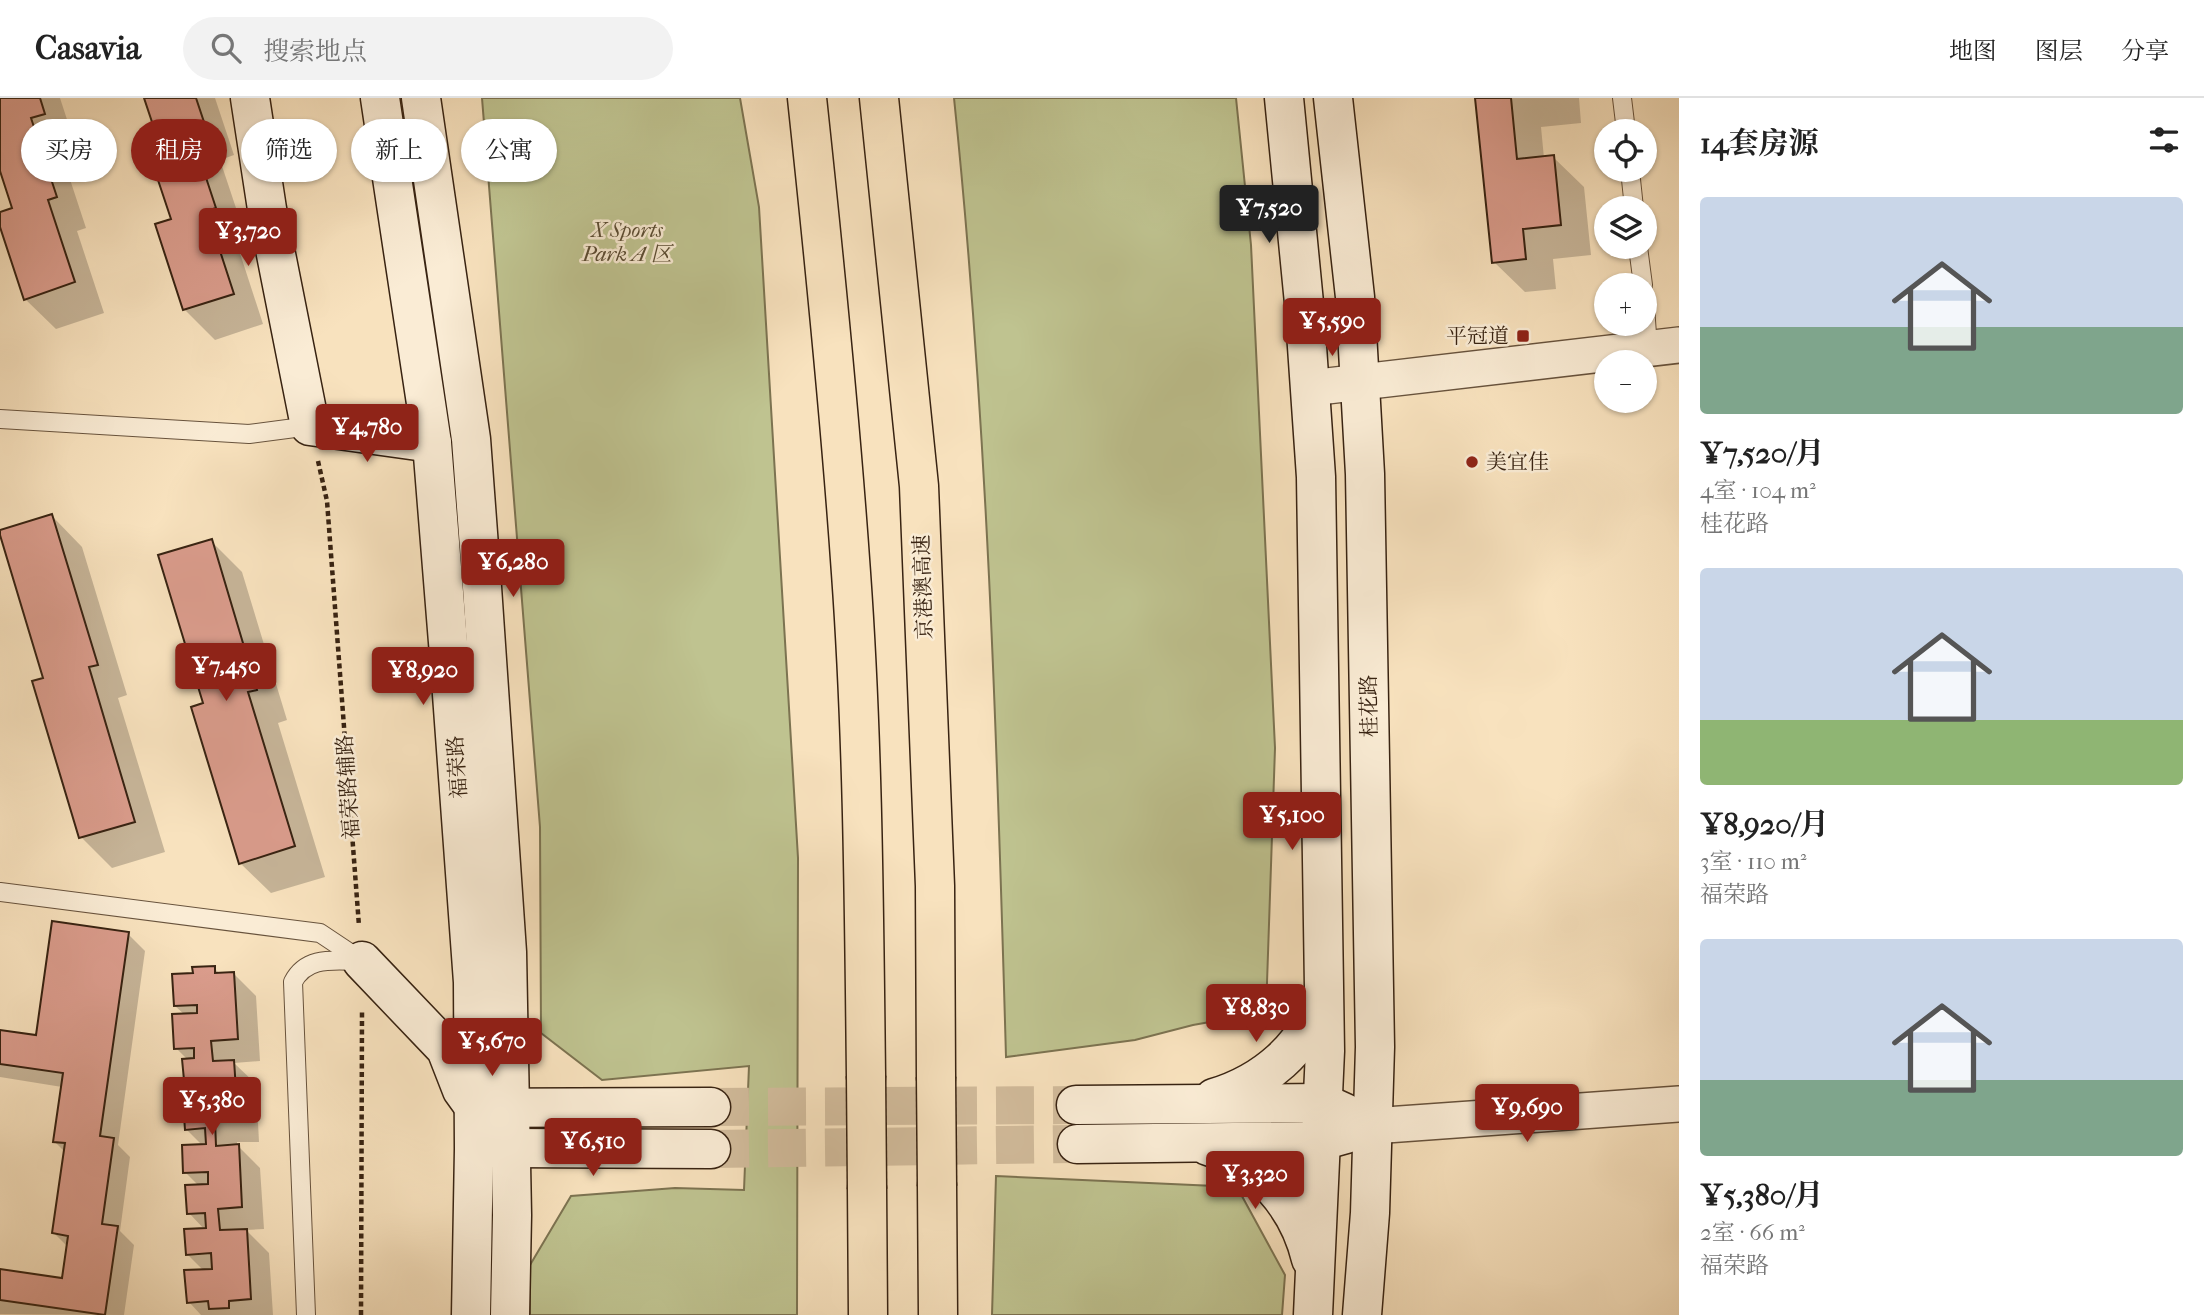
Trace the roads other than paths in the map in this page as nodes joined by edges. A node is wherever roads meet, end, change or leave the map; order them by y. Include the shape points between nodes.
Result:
1 (250, 98) edge
2 (380, 98) edge
3 (421, 98) edge
4 (807, 98) edge
5 (879, 98) edge
6 (1284, 98) edge
7 (1333, 98) edge
8 (1622, 98) edge
9 (1625, 119) edge
10 (1664, 347) edge
11 (1360, 383) junction
12 (1310, 388) junction
13 (0, 419) edge
14 (310, 426) junction
15 (432, 443) junction
16 (0, 892) edge
17 (362, 961) junction
18 (1324, 989) junction
19 (1323, 1103) junction
20 (1196, 1104) junction
21 (1679, 1104) edge
22 (1076, 1105) tunnel mouth
23 (711, 1107) tunnel mouth
24 (492, 1108) junction
25 (1372, 1126) junction
26 (1321, 1141) junction
27 (1196, 1142) junction
28 (1077, 1144) tunnel mouth
29 (493, 1148) junction
30 (712, 1149) tunnel mouth
31 (1315, 1276) junction
32 (306, 1315) edge
33 (471, 1315) edge
34 (510, 1315) edge
35 (868, 1315) edge
36 (937, 1315) edge
37 (1313, 1315) edge
38 (1362, 1315) edge

1 - 14 main road
2 - 15 main road, 福荣路
3 - 24 main road, 福荣路 via 471,439 507,952
4 - 35 highway, bridge via 832,327 851,576 863,895
5 - 36 highway, 京港澳高速, bridge via 919,486 935,886
6 - 12 main road
7 - 11 main road, 桂花路
8 - 9 lane
10 - 11 street
11 - 12 street
11 - 25 main road, 桂花路 via 1375,1046
12 - 18 main road via 1316,477
13 - 14 lane via 249,434
14 - 15 main road
15 - 24 main road, 福荣路 via 473,982
16 - 17 lane via 320,933
17 - 24 main road via 446,1049 462,1090
17 - 32 lane via 307,964 293,982
18 - 19 main road
18 - 20 main road via 1314,1021 1275,1067 1226,1094
19 - 20 main road
19 - 25 main road
19 - 26 main road
20 - 22 main road
21 - 25 street
23 - 24 main road
24 - 29 main road, 福荣路
25 - 26 main road
25 - 38 main road, 桂花路
26 - 27 main road
26 - 31 main road
27 - 28 main road
27 - 31 main road via 1227,1152 1254,1168 1273,1187 1306,1238
29 - 30 main road
29 - 33 main road, 福荣路
29 - 34 main road, 福荣路
31 - 37 main road

